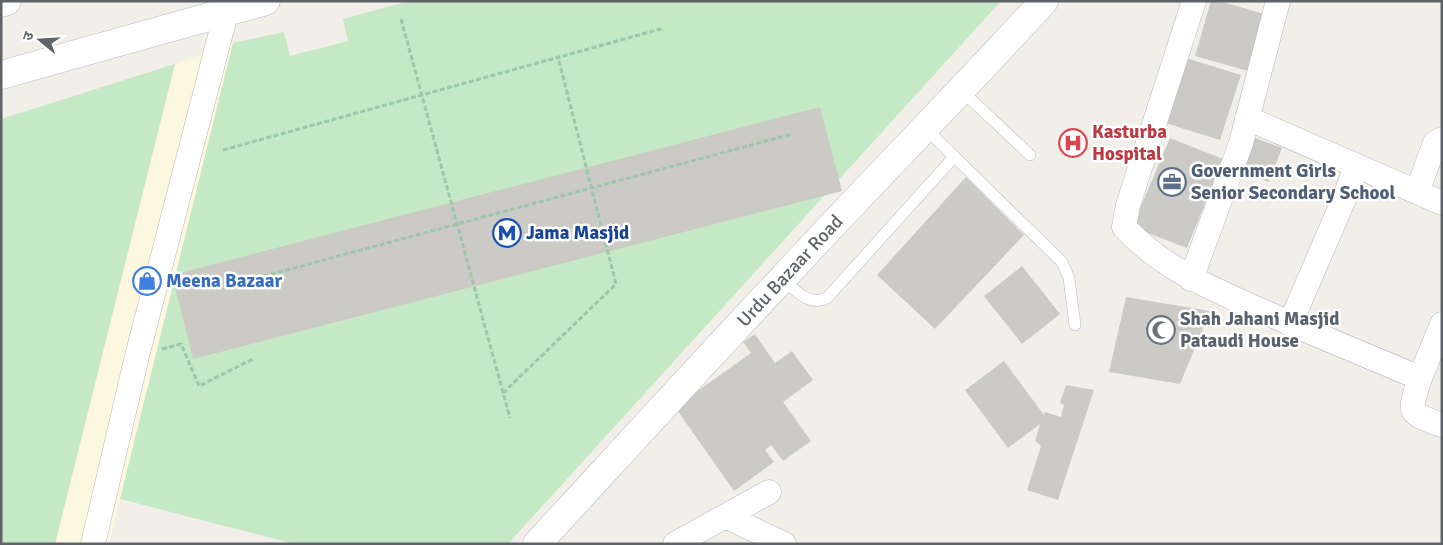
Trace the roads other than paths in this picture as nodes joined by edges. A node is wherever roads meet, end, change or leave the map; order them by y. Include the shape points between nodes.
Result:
1 (7, 1) edge
2 (266, 1) edge
3 (1044, 1) edge
4 (1194, 1) edge
5 (1278, 1) edge
6 (1, 3) edge
7 (226, 13) junction
8 (1, 75) edge
9 (962, 91) junction
10 (1247, 118) junction
11 (925, 128) junction
12 (1442, 139) edge
13 (1030, 154) dead end
14 (954, 156) junction
15 (1356, 166) junction
16 (1417, 192) junction
17 (1442, 203) edge
18 (782, 278) junction
19 (1192, 279) junction
20 (1290, 324) junction
21 (1442, 324) edge
22 (1074, 325) dead end
23 (1420, 378) junction
24 (1442, 425) edge
25 (769, 492) dead end
26 (725, 516) junction
27 (93, 544) edge
28 (537, 544) edge
29 (675, 544) edge
30 (784, 544) edge

1 - 6 street
2 - 7 street
3 - 9 street, Urdu Bazaar Road
4 - 19 street via 1128,205 1124,227 1140,244
5 - 10 street
7 - 8 street
7 - 27 street via 137,356
9 - 11 street, Urdu Bazaar Road
9 - 13 lane
10 - 15 street
10 - 19 street
11 - 14 lane
11 - 18 street, Urdu Bazaar Road
12 - 16 street via 1435,143
14 - 18 lane via 827,298 811,300
14 - 22 lane via 1062,262 1069,278
15 - 16 street
15 - 20 street
16 - 17 street
18 - 28 street, Urdu Bazaar Road
19 - 20 street
20 - 23 street
21 - 23 street
23 - 24 street via 1413,411 1417,416
25 - 26 street
26 - 29 street
26 - 30 street

